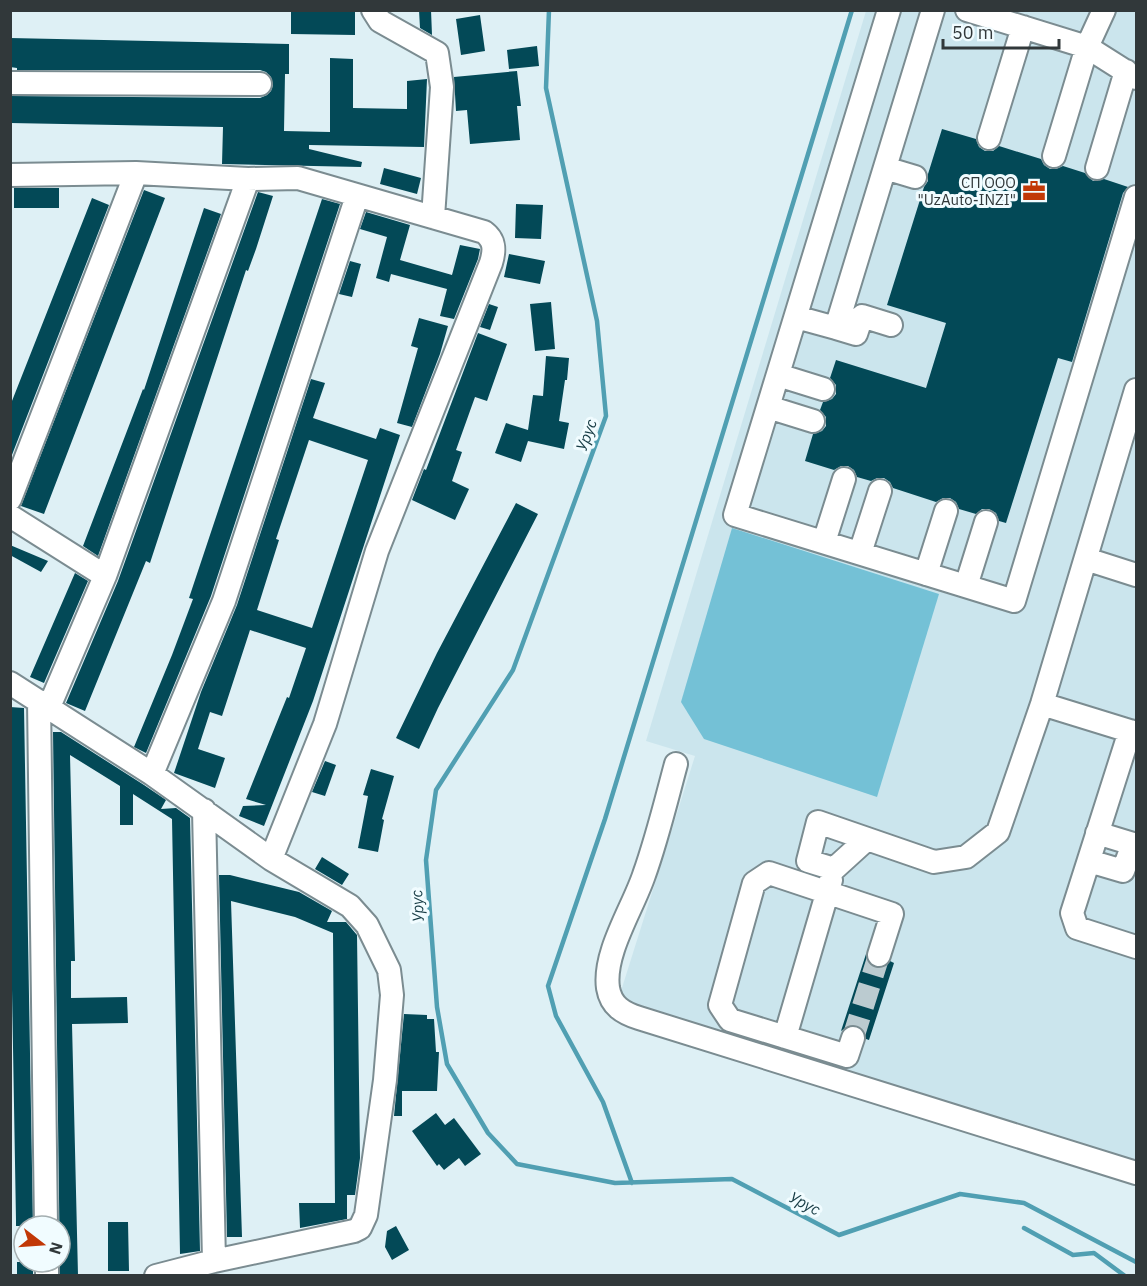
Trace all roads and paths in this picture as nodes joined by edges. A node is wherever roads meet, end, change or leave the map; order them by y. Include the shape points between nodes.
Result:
1 (373, 10) edge
2 (889, 10) edge
3 (933, 10) edge
4 (967, 10) edge
5 (1104, 10) edge
6 (1023, 27) junction
7 (1087, 47) junction
8 (1131, 74) edge
9 (10, 83) edge
10 (260, 84) dead end
11 (989, 138) dead end
12 (1054, 156) dead end
13 (885, 168) junction
14 (1097, 168) dead end
15 (136, 172) junction
16 (915, 177) dead end
17 (12, 178) edge
18 (248, 179) junction
19 (357, 196) junction
20 (1137, 198) edge
21 (433, 217) junction
22 (796, 317) junction
23 (891, 325) dead end
24 (836, 328) junction
25 (778, 375) junction
26 (823, 389) dead end
27 (1137, 390) edge
28 (768, 407) junction
29 (813, 421) dead end
30 (844, 479) dead end
31 (880, 491) dead end
32 (10, 499) edge
33 (946, 511) dead end
34 (10, 516) edge
35 (986, 522) dead end
36 (824, 542) junction
37 (860, 553) junction
38 (1086, 559) junction
39 (926, 574) junction
40 (1137, 575) edge
41 (105, 576) junction
42 (966, 586) junction
43 (10, 682) edge
44 (44, 704) junction
45 (1041, 704) junction
46 (1133, 731) edge
47 (676, 765) dead end
48 (152, 774) junction
49 (204, 810) junction
50 (1098, 833) junction
51 (867, 839) junction
52 (271, 859) junction
53 (1089, 861) junction
54 (834, 869) junction
55 (827, 893) junction
56 (1137, 946) edge
57 (879, 955) tunnel mouth
58 (785, 1037) junction
59 (853, 1038) tunnel mouth
60 (1137, 1173) edge
61 (46, 1214) edge
62 (214, 1261) junction
63 (156, 1275) edge

1 - 21 street via 380,21 437,53 442,87
2 - 22 street
3 - 13 street
4 - 6 street
5 - 7 street
6 - 7 street
6 - 11 street
7 - 8 street
7 - 12 street
8 - 14 street
9 - 10 street
13 - 16 street
13 - 24 street
15 - 17 street
15 - 18 street
15 - 32 street
18 - 19 street via 298,178
18 - 41 street
19 - 21 street
19 - 48 street via 224,601
20 - 42 street via 1014,601
21 - 52 street via 484,232 494,244 494,254 377,550 325,724
22 - 24 street
22 - 25 street
23 - 24 street via 862,316 856,334
25 - 26 street
25 - 28 street
27 - 38 street
28 - 29 street
28 - 36 street via 735,514
30 - 36 street
31 - 37 street
33 - 39 street
34 - 41 street
35 - 42 street
36 - 37 street
37 - 39 street
38 - 40 street
38 - 45 street
39 - 42 street
41 - 44 street
43 - 44 street
44 - 48 street
44 - 61 street
45 - 46 street
45 - 51 street via 998,832 966,857 934,862
46 - 50 street
47 - 60 street via 644,876 611,960 608,986 619,1010
48 - 49 street
49 - 52 street
49 - 62 street
50 - 53 street
50 - 53 street via 1132,844 1123,871
51 - 54 street
51 - 54 street via 818,822 808,861
52 - 62 street via 350,906 367,925 389,970 389,1037 372,1173 366,1215 360,1228
53 - 56 street via 1072,913 1077,928
54 - 55 street
55 - 57 street via 892,914
55 - 58 street
55 - 58 street via 769,873 754,883 720,1005 730,1020
58 - 59 street via 847,1056
62 - 63 street

